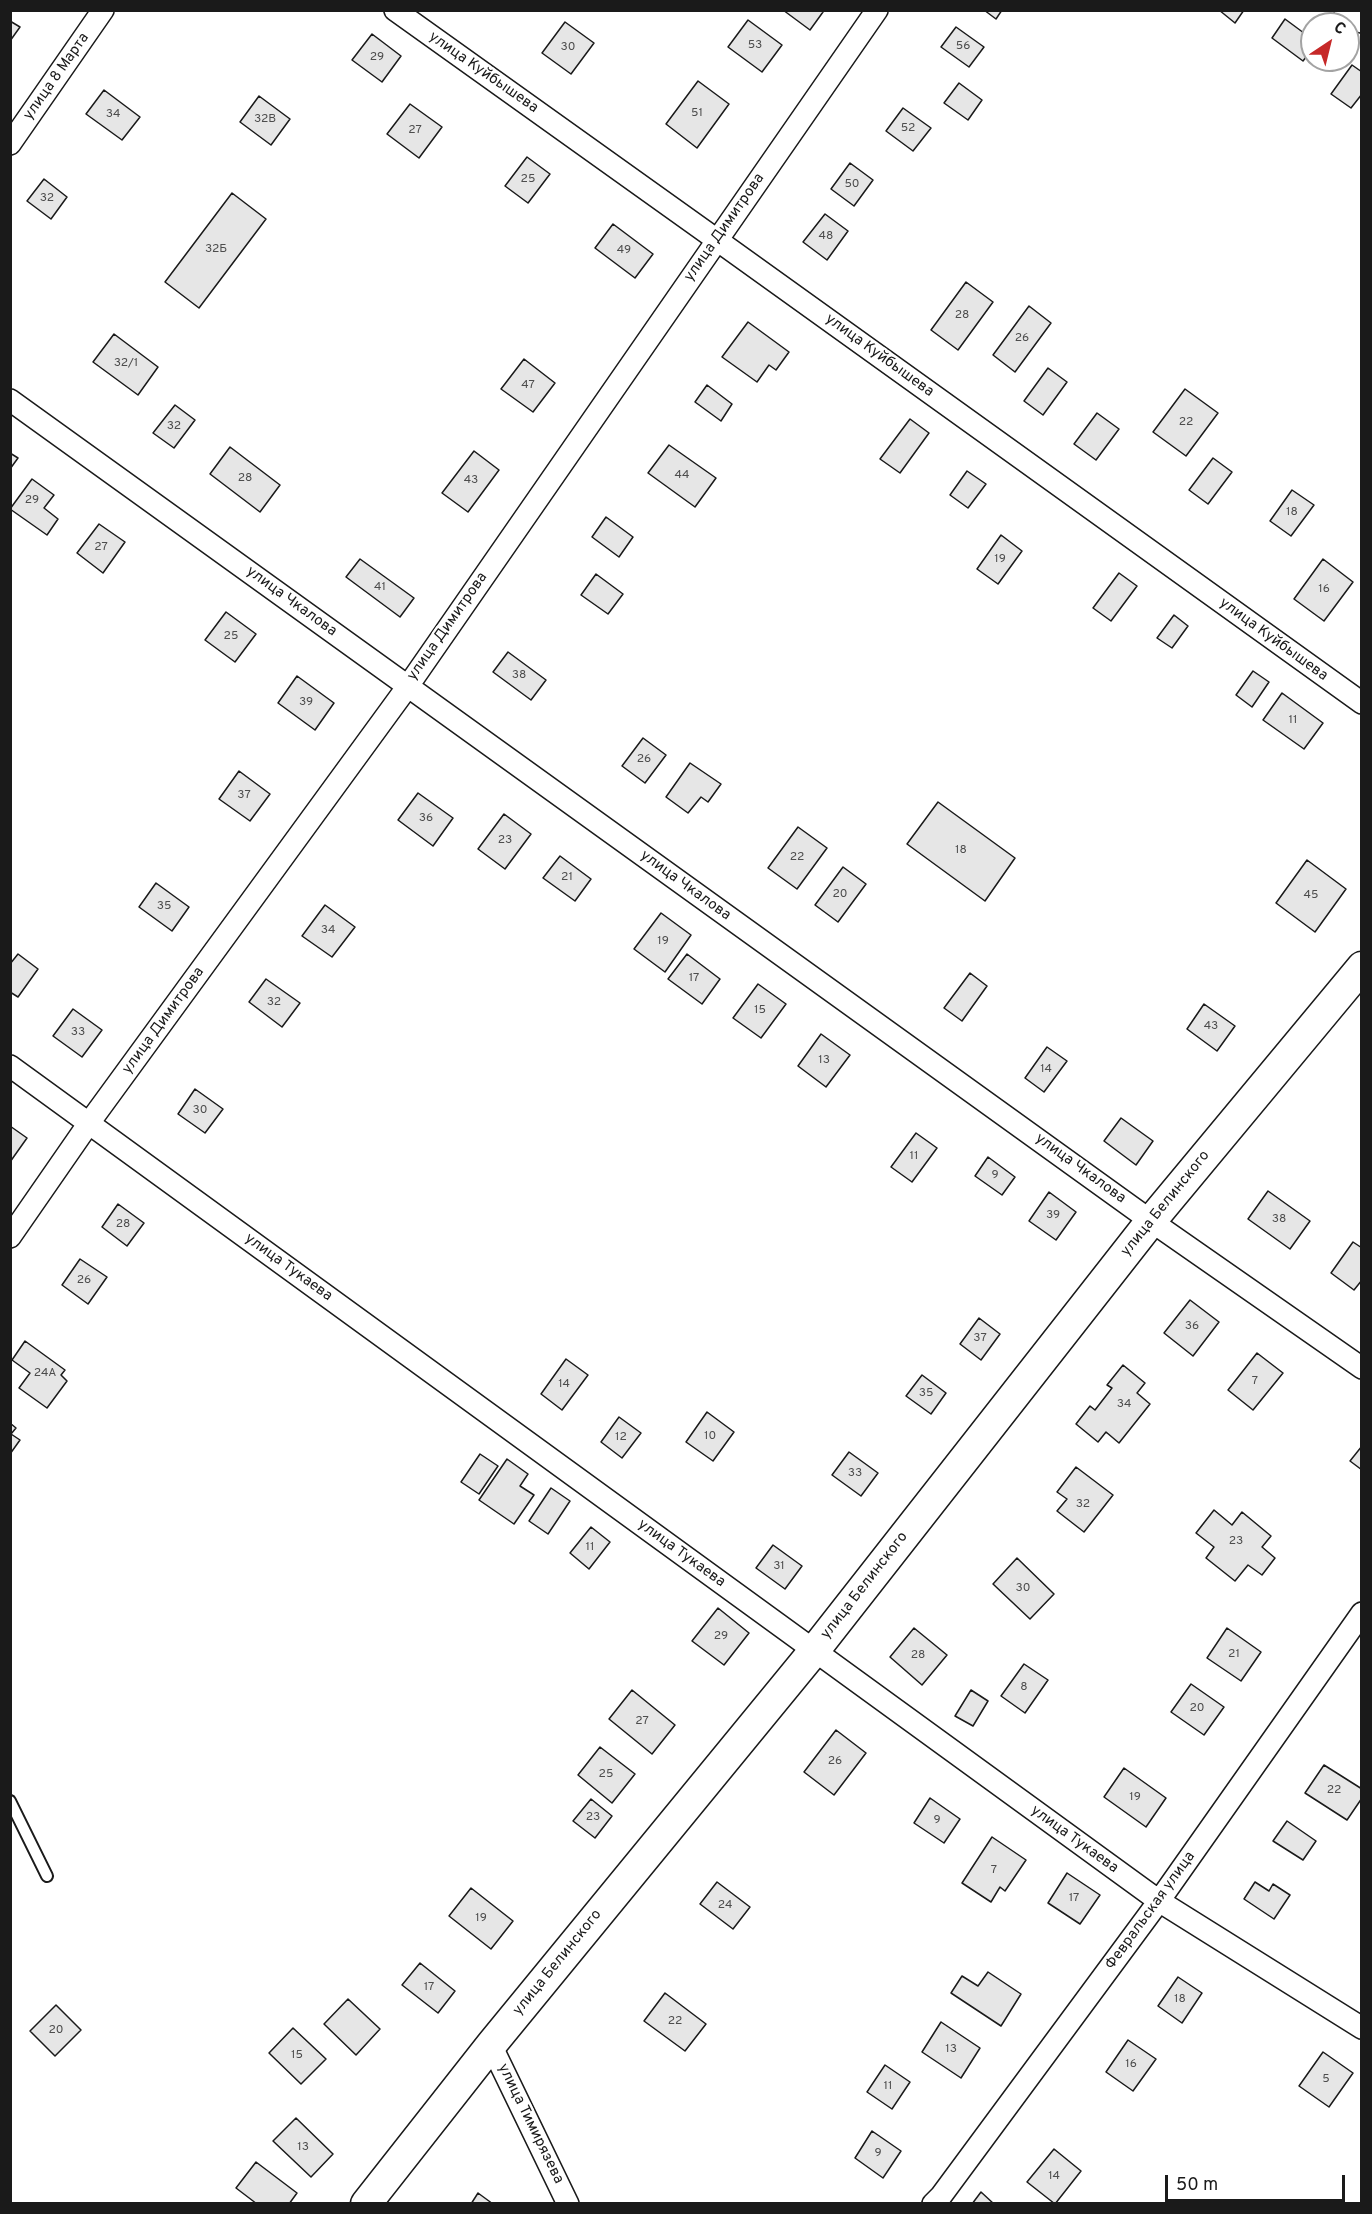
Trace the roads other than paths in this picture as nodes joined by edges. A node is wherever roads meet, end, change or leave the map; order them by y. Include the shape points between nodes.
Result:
1 (103, 10) edge
2 (395, 10) edge
3 (877, 10) edge
4 (1345, 10) edge
5 (1362, 22) edge
6 (10, 144) edge
7 (717, 240) junction
8 (10, 400) edge
9 (408, 686) junction
10 (1362, 703) edge
11 (1362, 967) edge
12 (10, 1066) edge
13 (89, 1123) junction
14 (1151, 1221) junction
15 (10, 1237) edge
16 (1362, 1368) edge
17 (1362, 1613) edge
18 (814, 1651) junction
19 (10, 1802) edge
20 (47, 1876) dead end
21 (1159, 1901) junction
22 (1362, 2028) edge
23 (491, 2045) junction
24 (366, 2204) edge
25 (568, 2204) edge
26 (933, 2204) edge

1 - 6 street, улица 8 Марта
2 - 7 street, улица Куйбышева
3 - 7 street, улица Димитрова
4 - 5 street
7 - 9 street, улица Димитрова
7 - 10 street, улица Куйбышева
8 - 9 street, улица Чкалова
9 - 13 street, улица Димитрова
9 - 14 street, улица Чкалова
11 - 14 street, улица Белинского
12 - 13 street, улица Тукаева
13 - 15 street, улица Димитрова
13 - 18 street, улица Тукаева
14 - 16 street, улица Чкалова
14 - 18 street, улица Белинского
17 - 21 street, Февральская улица
18 - 21 street, улица Тукаева
18 - 23 street, улица Белинского
19 - 20 lane
21 - 22 street, улица Тукаева
21 - 26 street, Февральская улица
23 - 24 street, улица Белинского
23 - 25 street, улица Тимирязева

